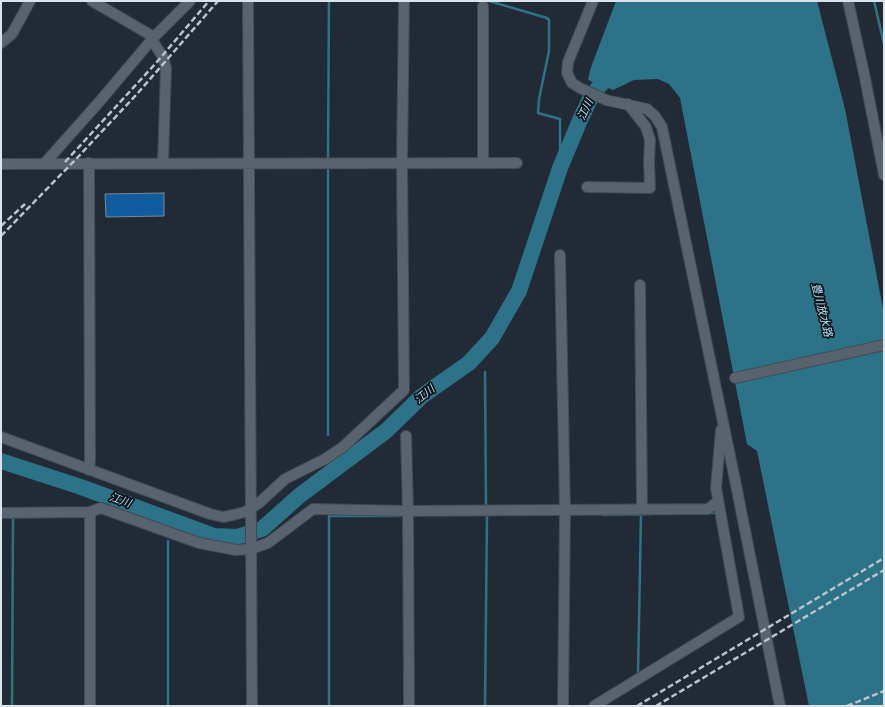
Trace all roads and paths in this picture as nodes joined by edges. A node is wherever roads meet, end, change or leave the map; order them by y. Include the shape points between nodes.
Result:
1 (30, 1) edge
2 (92, 1) edge
3 (190, 1) edge
4 (248, 1) edge
5 (404, 1) edge
6 (593, 1) edge
7 (848, 1) edge
8 (483, 6) dead end
9 (153, 38) junction
10 (1, 42) edge
11 (628, 104) junction
12 (89, 163) junction
13 (163, 163) junction
14 (248, 163) junction
15 (402, 163) junction
16 (483, 163) junction
17 (517, 163) dead end
18 (1, 164) edge
19 (44, 164) junction
20 (884, 175) edge
21 (587, 187) dead end
22 (560, 255) dead end
23 (640, 285) dead end
24 (884, 346) edge
25 (735, 378) dead end
26 (722, 420) junction
27 (1, 436) edge
28 (406, 436) dead end
29 (89, 470) junction
30 (717, 502) junction
31 (642, 509) junction
32 (565, 510) junction
33 (251, 511) junction
34 (408, 511) junction
35 (90, 512) junction
36 (1, 513) edge
37 (251, 547) junction
38 (90, 706) edge
39 (252, 706) edge
40 (409, 706) edge
41 (563, 706) edge
42 (594, 706) edge
43 (780, 706) edge

1 - 10 street via 12,34
2 - 9 street
3 - 9 street
4 - 14 street
5 - 15 street
6 - 11 street via 568,62 567,73 572,83 580,88 606,100
7 - 20 street
8 - 16 street
9 - 13 street via 166,68
9 - 19 street
11 - 21 street via 646,127 650,140 650,188
11 - 26 street via 647,109 662,128
12 - 13 street
12 - 19 street
12 - 29 street
13 - 14 street
14 - 15 street
14 - 33 street
15 - 16 street
15 - 33 street via 404,390 343,447 285,479
16 - 17 street
18 - 19 street
22 - 32 street
23 - 31 street
24 - 25 street
26 - 30 street
26 - 43 street
27 - 29 street
28 - 34 street
29 - 33 street via 210,514 223,517
30 - 31 street via 708,509
30 - 42 street via 739,617
31 - 32 street
32 - 34 street
32 - 41 street
33 - 37 street
34 - 37 street via 313,509 268,543
34 - 40 street
35 - 36 street
35 - 37 street via 101,508 199,543 236,550
35 - 38 street
37 - 39 street

